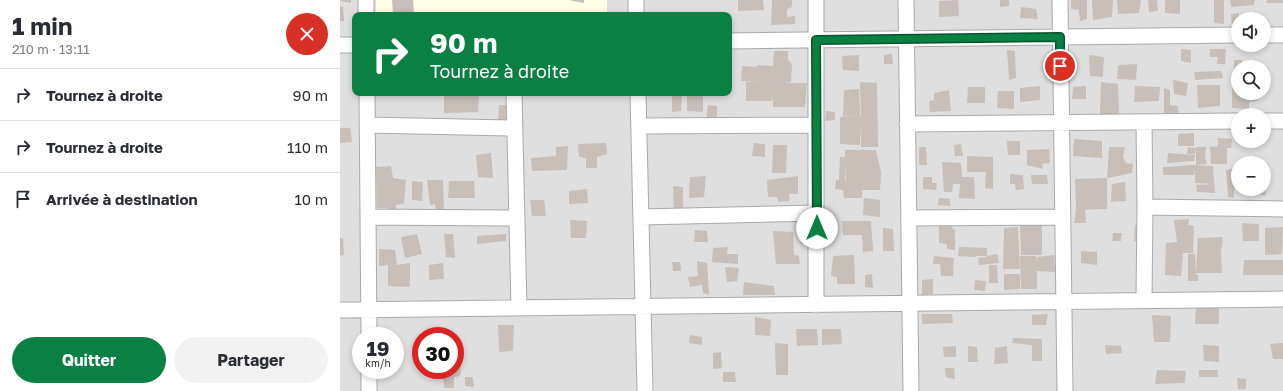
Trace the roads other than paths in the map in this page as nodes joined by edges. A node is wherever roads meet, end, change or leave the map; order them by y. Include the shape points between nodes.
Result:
1 (366, 0) edge
2 (636, 0) edge
3 (816, 0) edge
4 (906, 0) edge
5 (1060, 0) edge
6 (366, 12) edge
7 (636, 12) edge
8 (1231, 35) edge
9 (1271, 35) edge
10 (1283, 35) edge
11 (1060, 37) junction
12 (906, 39) junction
13 (816, 40) junction
14 (732, 41) edge
15 (340, 45) edge
16 (352, 45) edge
17 (367, 96) edge
18 (514, 96) edge
19 (638, 96) edge
20 (1271, 121) edge
21 (1283, 121) edge
22 (1144, 122) junction
23 (1231, 122) edge
24 (1061, 123) junction
25 (907, 124) junction
26 (367, 125) junction
27 (816, 125) junction
28 (639, 126) junction
29 (515, 128) junction
30 (1145, 207) junction
31 (1283, 210) edge
32 (817, 213) junction
33 (641, 217) junction
34 (1062, 217) junction
35 (368, 218) junction
36 (517, 218) junction
37 (909, 218) junction
38 (1283, 299) edge
39 (1144, 300) junction
40 (1064, 301) junction
41 (910, 303) junction
42 (816, 304) junction
43 (643, 307) junction
44 (519, 308) junction
45 (340, 310) edge
46 (368, 310) junction
47 (369, 327) edge
48 (369, 379) edge
49 (369, 391) edge
50 (645, 391) edge
51 (911, 391) edge
52 (1065, 391) edge

1 - 6 street
2 - 7 street
3 - 13 street
4 - 12 street
5 - 11 street
8 - 11 street
9 - 10 street
11 - 12 street
11 - 24 street
12 - 13 street
12 - 25 street
13 - 14 street
13 - 27 street
15 - 16 street
17 - 26 street
18 - 29 street
19 - 28 street
20 - 21 street
22 - 23 street
22 - 24 street
22 - 30 street
24 - 25 street
24 - 34 street
25 - 37 street
26 - 29 street
26 - 35 street
27 - 28 street
27 - 32 street
28 - 33 street
29 - 36 street
30 - 31 street
30 - 39 street
32 - 33 street
32 - 42 street
33 - 43 street
34 - 37 street
34 - 40 street
35 - 36 street
35 - 46 street
36 - 44 street
37 - 41 street
38 - 39 street
39 - 40 street
40 - 41 street
40 - 52 street
41 - 42 street
41 - 51 street
42 - 43 street
43 - 44 street
43 - 50 street
44 - 46 street
45 - 46 street
46 - 47 street
48 - 49 street

